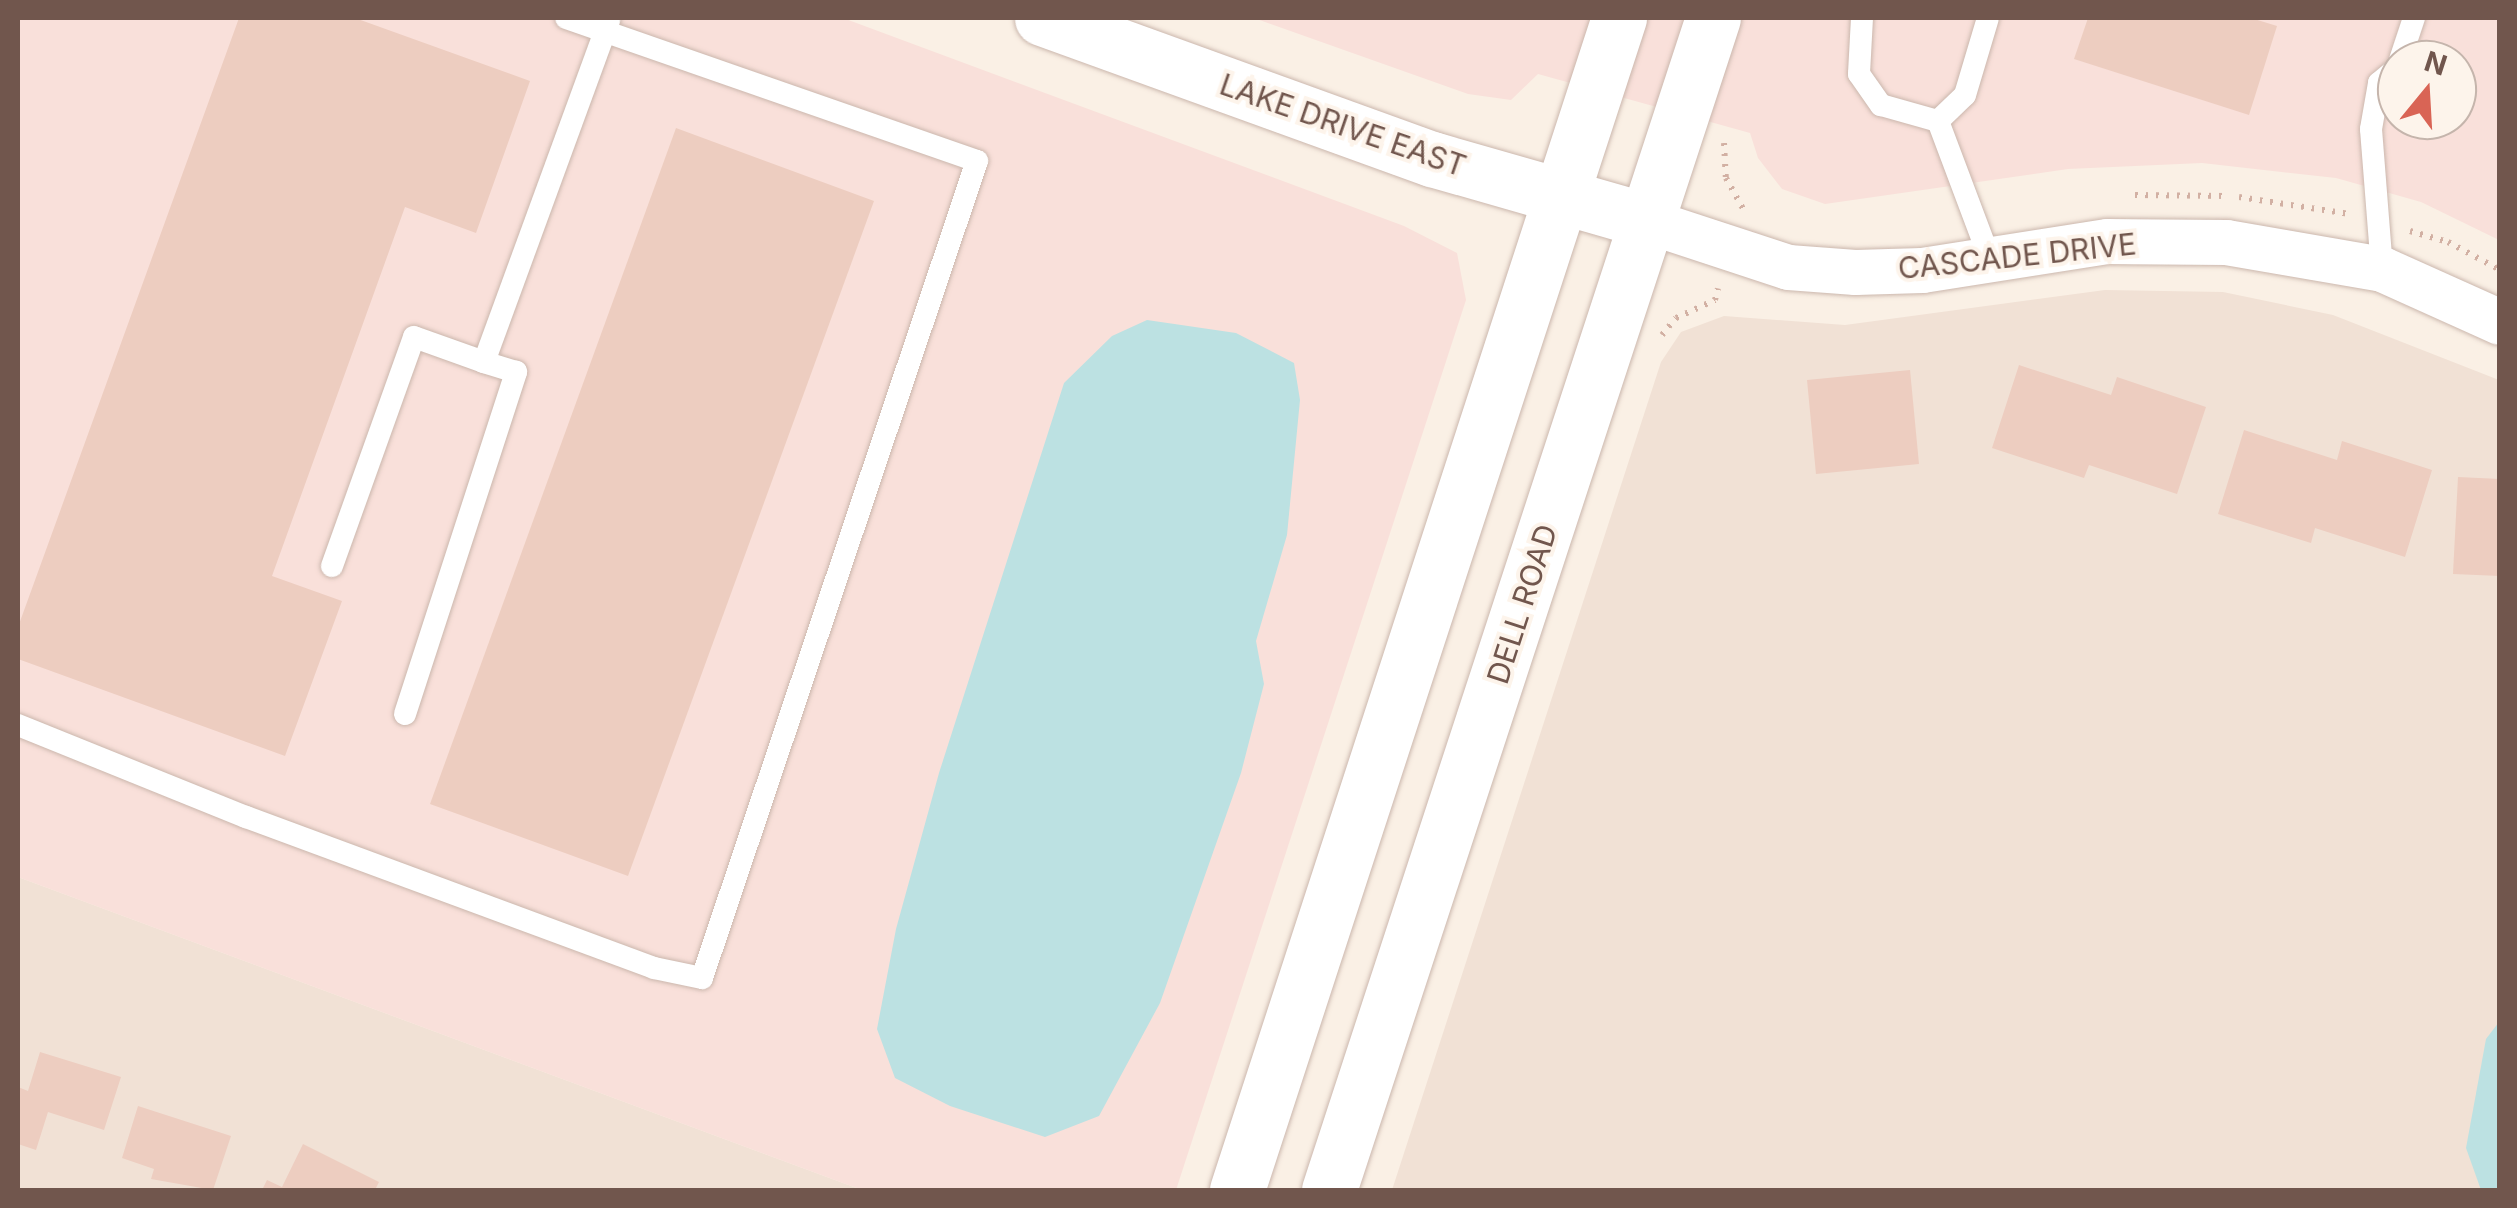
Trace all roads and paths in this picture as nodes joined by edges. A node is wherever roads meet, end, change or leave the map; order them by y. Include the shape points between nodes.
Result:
1 (566, 18) edge
2 (1042, 18) edge
3 (1618, 18) edge
4 (1714, 18) edge
5 (1862, 18) edge
6 (1988, 18) edge
7 (607, 25) edge
8 (2377, 94) edge
9 (1938, 121) junction
10 (1558, 192) junction
11 (1648, 221) junction
12 (1990, 259) junction
13 (2382, 268) junction
14 (2500, 322) edge
15 (484, 362) junction
16 (332, 566) dead end
17 (404, 714) dead end
18 (18, 725) edge
19 (1238, 1190) edge
20 (1329, 1190) edge

1 - 7 lane
2 - 10 main road, LAKE DRIVE EAST via 1432,159
3 - 10 main road
4 - 11 main road, DELL ROAD
5 - 9 lane via 1860,74 1881,105
6 - 9 lane via 1965,95
7 - 15 lane
7 - 18 lane via 977,161 702,978 654,968 246,818
8 - 13 lane via 2371,129
9 - 12 lane
10 - 11 main road, LAKE DRIVE EAST
10 - 19 main road
11 - 12 street, CASCADE DRIVE via 1788,266 1872,272
11 - 20 main road, DELL ROAD
12 - 13 street, CASCADE DRIVE via 2107,241 2226,242
13 - 14 street, CASCADE DRIVE
15 - 16 lane via 414,337
15 - 17 lane via 516,372

